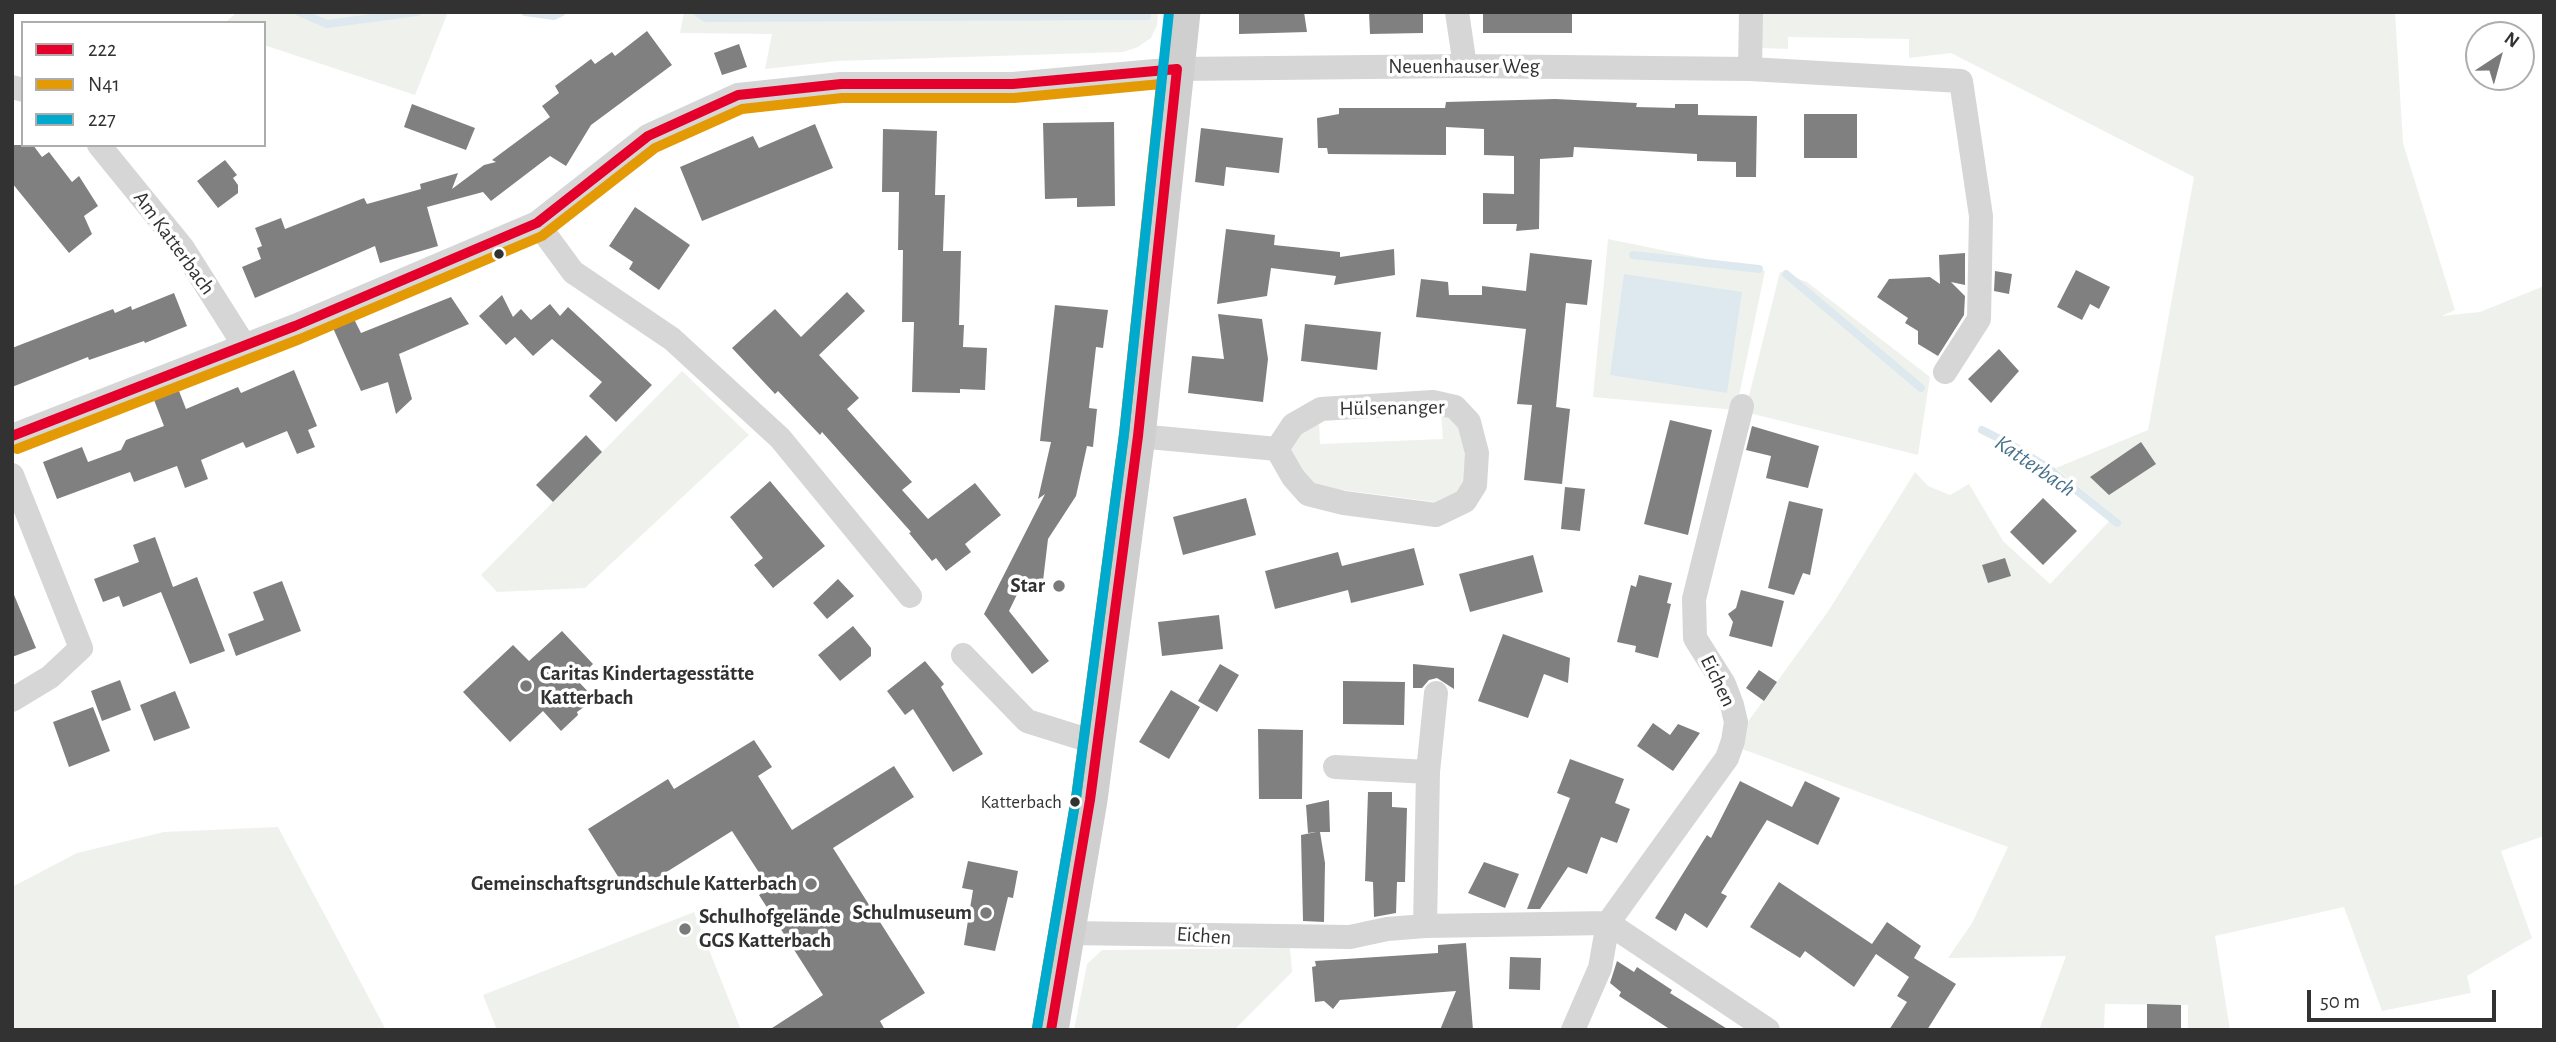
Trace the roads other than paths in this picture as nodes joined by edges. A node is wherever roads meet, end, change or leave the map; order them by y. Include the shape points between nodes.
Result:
1 (1183, 12) edge
2 (1457, 12) edge
3 (1751, 12) edge
4 (1465, 66) junction
5 (1177, 69) junction
6 (1750, 69) junction
7 (101, 147) edge
8 (537, 223) junction
9 (244, 345) junction
10 (1945, 372) dead end
11 (1742, 406) dead end
12 (12, 436) edge
13 (1138, 436) junction
14 (1277, 450) junction
15 (12, 475) edge
16 (910, 596) dead end
17 (963, 655) dead end
18 (1436, 693) dead end
19 (12, 700) edge
20 (1097, 743) junction
21 (1335, 767) dead end
22 (1428, 772) junction
23 (1608, 923) junction
24 (1425, 926) junction
25 (1066, 933) junction
26 (1051, 1030) edge
27 (1573, 1030) edge
28 (1768, 1030) edge

1 - 5 main road
2 - 4 street
3 - 6 street
4 - 5 street, Neuenhauser Weg
4 - 6 street, Neuenhauser Weg
5 - 8 street, Neuenhauser Weg via 1013,84 841,84 738,95 648,136
5 - 13 main road
6 - 10 street, Neuenhauser Weg via 1961,81 1980,216 1979,319
7 - 9 street, Am Katterbach via 182,247
8 - 9 street, Neuenhauser Weg
8 - 16 street via 573,272 672,339 780,438
9 - 12 street, Neuenhauser Weg
11 - 23 street, Eichen via 1694,599 1695,638 1732,705 1736,722 1733,741 1727,758
13 - 14 street
13 - 20 main road
14 - 14 street, Hülsenanger via 1308,494 1344,503 1436,515 1465,502 1475,485 1477,453 1469,422 1455,407 1433,402 1321,410 1293,425
15 - 19 street via 81,648 50,677
17 - 20 street via 1027,722
18 - 22 street
20 - 25 main road
21 - 22 street
22 - 24 street
23 - 24 street, Eichen
23 - 27 street, Eichen via 1600,968
23 - 28 street
24 - 25 street, Eichen via 1350,937
25 - 26 main road

